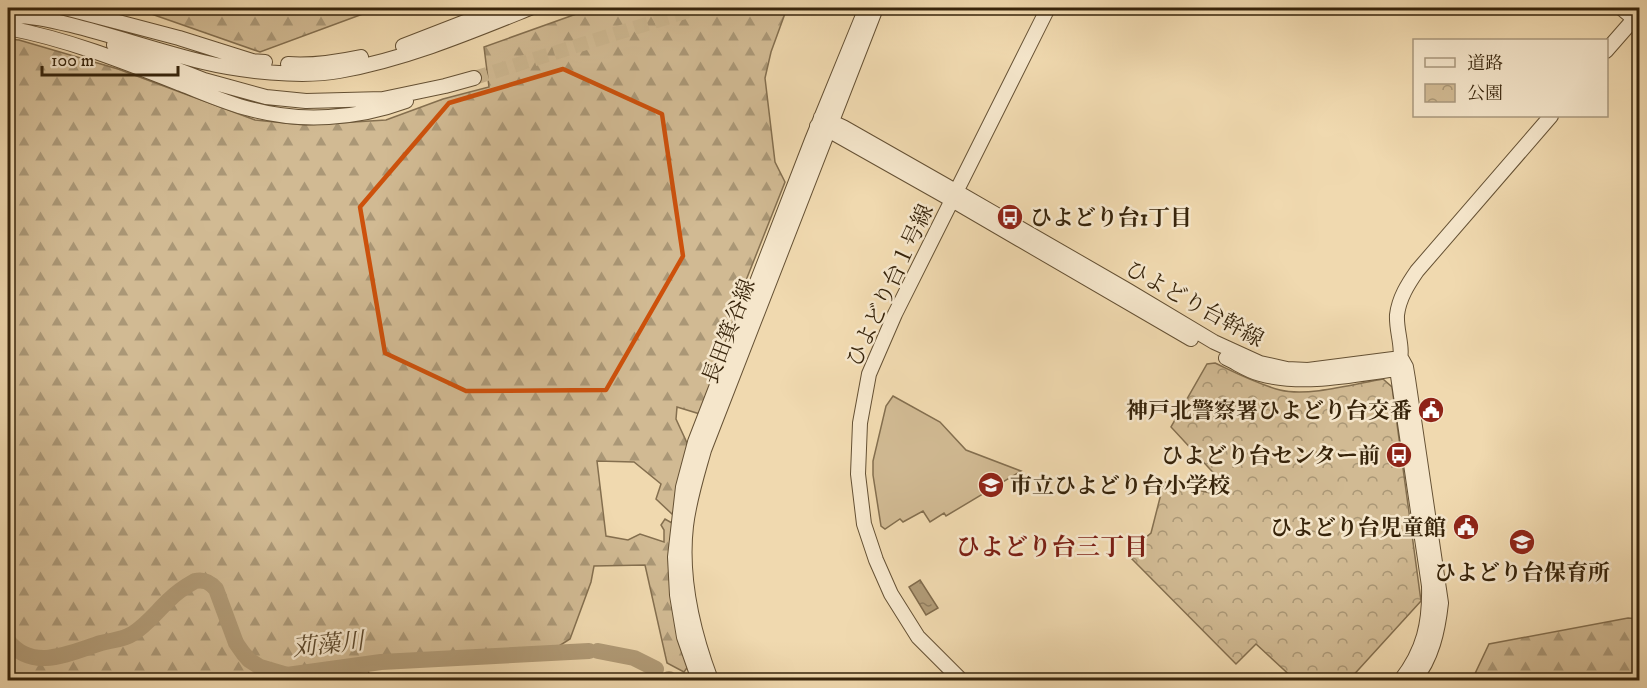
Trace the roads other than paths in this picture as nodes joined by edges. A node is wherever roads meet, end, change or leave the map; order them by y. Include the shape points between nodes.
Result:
1 (8, 8) edge
2 (65, 8) edge
3 (501, 8) edge
4 (530, 8) edge
5 (876, 8) edge
6 (1047, 8) edge
7 (1621, 8) edge
8 (864, 11) edge
9 (8, 17) edge
10 (1637, 21) edge
11 (8, 28) edge
12 (1608, 49) edge
13 (249, 65) junction
14 (474, 78) tunnel mouth
15 (445, 86) junction
16 (1550, 117) edge
17 (824, 124) junction
18 (954, 196) junction
19 (1401, 364) junction
20 (699, 681) edge
21 (711, 681) edge
22 (961, 681) edge
23 (1401, 681) edge
24 (1414, 681) edge

1 - 13 street via 104,27
2 - 13 street via 179,38
3 - 13 street via 370,55 346,60
4 - 13 street via 450,40 337,72 296,74
5 - 17 street, 長田箕谷線
6 - 18 street, ひよどり台１号線
7 - 10 street
8 - 17 street, 長田箕谷線
9 - 13 street via 51,20 204,62
9 - 15 street via 89,35 204,80 266,97 306,101 383,99
10 - 12 street
11 - 15 street via 74,45 251,110 293,117 382,110
14 - 15 street
16 - 19 street via 1408,285 1397,316
17 - 18 street, ひよどり台幹線 via 843,126
17 - 20 street, 長田箕谷線 via 695,442 682,487 675,557 677,595 684,637
17 - 21 street, 長田箕谷線 via 704,450 693,490 686,526 688,594 695,635
18 - 19 street, ひよどり台幹線 via 1214,342 1260,363 1308,370
18 - 22 street, ひよどり台１号線 via 869,374 860,423 858,474 864,524 891,594 918,637
19 - 23 street via 1430,603 1428,626 1418,655
19 - 24 street via 1441,603 1428,658

